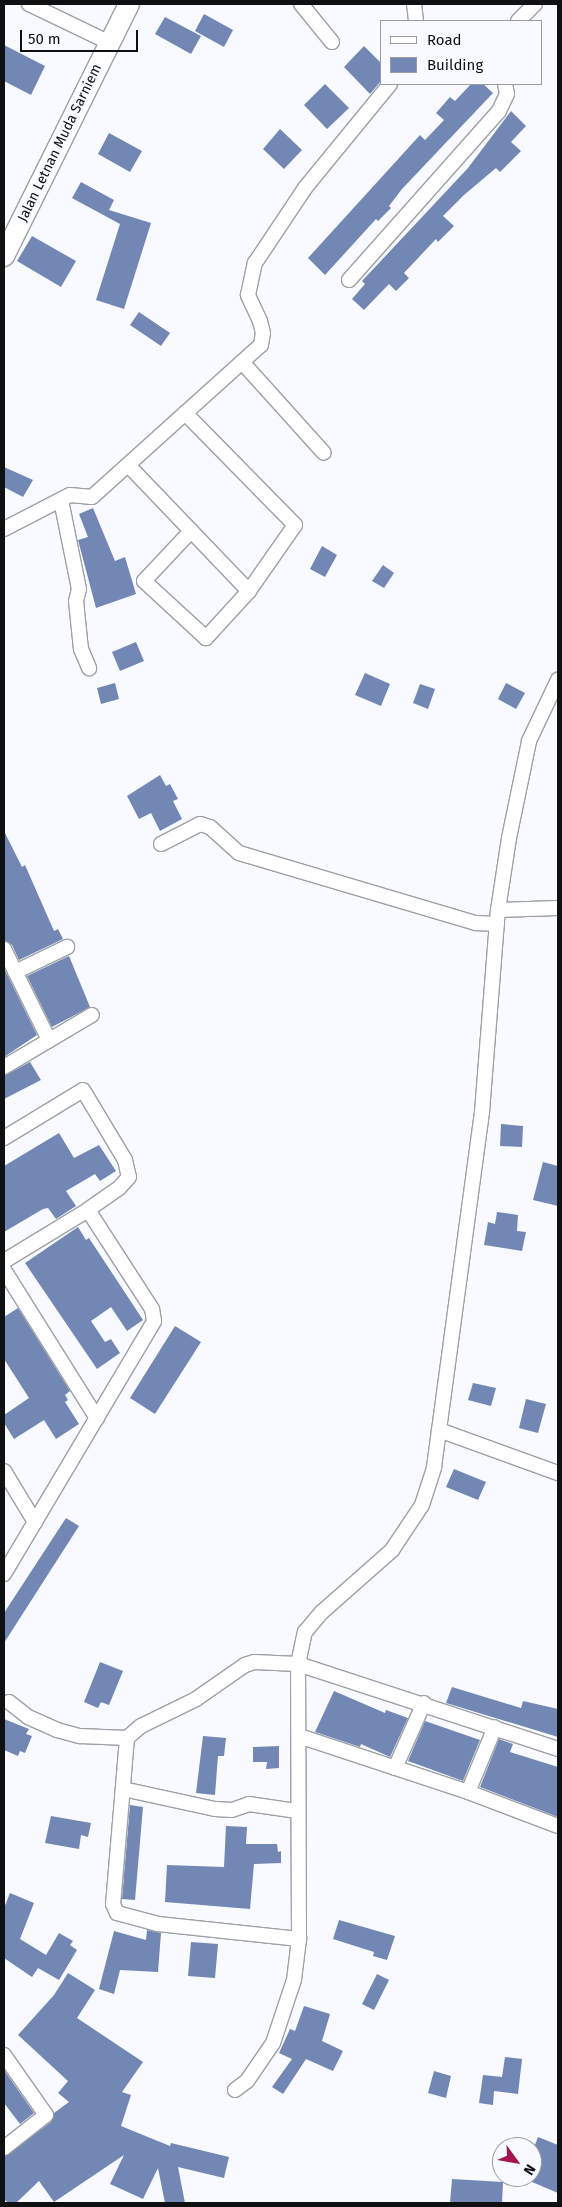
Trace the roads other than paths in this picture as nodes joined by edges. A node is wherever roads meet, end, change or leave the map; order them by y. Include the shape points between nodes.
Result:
1 (29, 4) edge
2 (129, 4) edge
3 (301, 4) edge
4 (414, 4) edge
5 (535, 4) edge
6 (416, 20) edge
7 (519, 20) edge
8 (332, 42) dead end
9 (110, 43) junction
10 (389, 85) edge
11 (505, 85) edge
12 (4, 256) edge
13 (348, 280) dead end
14 (242, 362) junction
15 (185, 413) junction
16 (324, 453) dead end
17 (128, 465) junction
18 (61, 500) junction
19 (4, 529) edge
20 (191, 531) junction
21 (249, 591) junction
22 (89, 668) dead end
23 (558, 680) edge
24 (161, 844) dead end
25 (558, 908) edge
26 (498, 910) junction
27 (497, 924) junction
28 (67, 947) dead end
29 (4, 949) edge
30 (15, 972) junction
31 (92, 1015) dead end
32 (50, 1040) junction
33 (4, 1067) edge
34 (4, 1138) edge
35 (88, 1210) junction
36 (4, 1261) edge
37 (4, 1270) edge
38 (97, 1418) junction
39 (439, 1430) junction
40 (4, 1472) edge
41 (558, 1472) edge
42 (35, 1522) junction
43 (4, 1574) edge
44 (298, 1664) junction
45 (9, 1702) dead end
46 (424, 1703) junction
47 (495, 1727) junction
48 (299, 1736) junction
49 (127, 1738) junction
50 (558, 1749) edge
51 (395, 1768) junction
52 (124, 1789) junction
53 (468, 1792) junction
54 (297, 1811) junction
55 (558, 1826) edge
56 (299, 1939) junction
57 (4, 2055) edge
58 (235, 2090) dead end
59 (4, 2148) edge

1 - 9 street
2 - 9 main road, Jalan Letnan Muda Sarniem
3 - 8 street
4 - 6 street
5 - 7 street
9 - 12 main road, Jalan Letnan Muda Sarniem
10 - 14 street via 305,188 255,263 248,295 263,333 261,345
11 - 13 street via 507,94 499,111
14 - 15 street
14 - 16 street
15 - 17 street
15 - 21 street via 295,525
17 - 18 street via 92,497 70,495
17 - 20 street
18 - 19 street
18 - 22 street via 80,589 76,602 81,649
20 - 21 street
20 - 21 street via 144,581 206,638
23 - 26 street via 537,721 521,772
24 - 27 street via 200,824 210,827 239,853 476,923
25 - 26 street
26 - 27 street
27 - 39 street via 482,1112
28 - 30 street
29 - 30 street
30 - 32 street
31 - 32 street
32 - 33 street
34 - 35 street via 83,1090 124,1160 129,1177
35 - 36 street
35 - 38 street via 152,1310 154,1321
37 - 38 street
38 - 42 street
39 - 41 street
39 - 44 street via 434,1467 422,1505 392,1550 322,1612 306,1632
40 - 42 street
42 - 43 street
44 - 46 street
44 - 48 street
44 - 49 street via 254,1662 245,1665 196,1699 141,1726
45 - 49 street via 28,1717 57,1730 80,1736
46 - 47 street
46 - 51 street
47 - 50 street
47 - 53 street
48 - 51 street
48 - 54 street
49 - 52 street
51 - 53 street
52 - 54 street via 215,1809 232,1810 249,1804
52 - 56 street via 114,1904 117,1913 158,1924
53 - 55 street
54 - 56 street
56 - 58 street via 294,1980 281,2026 255,2070
57 - 59 street via 46,2115

